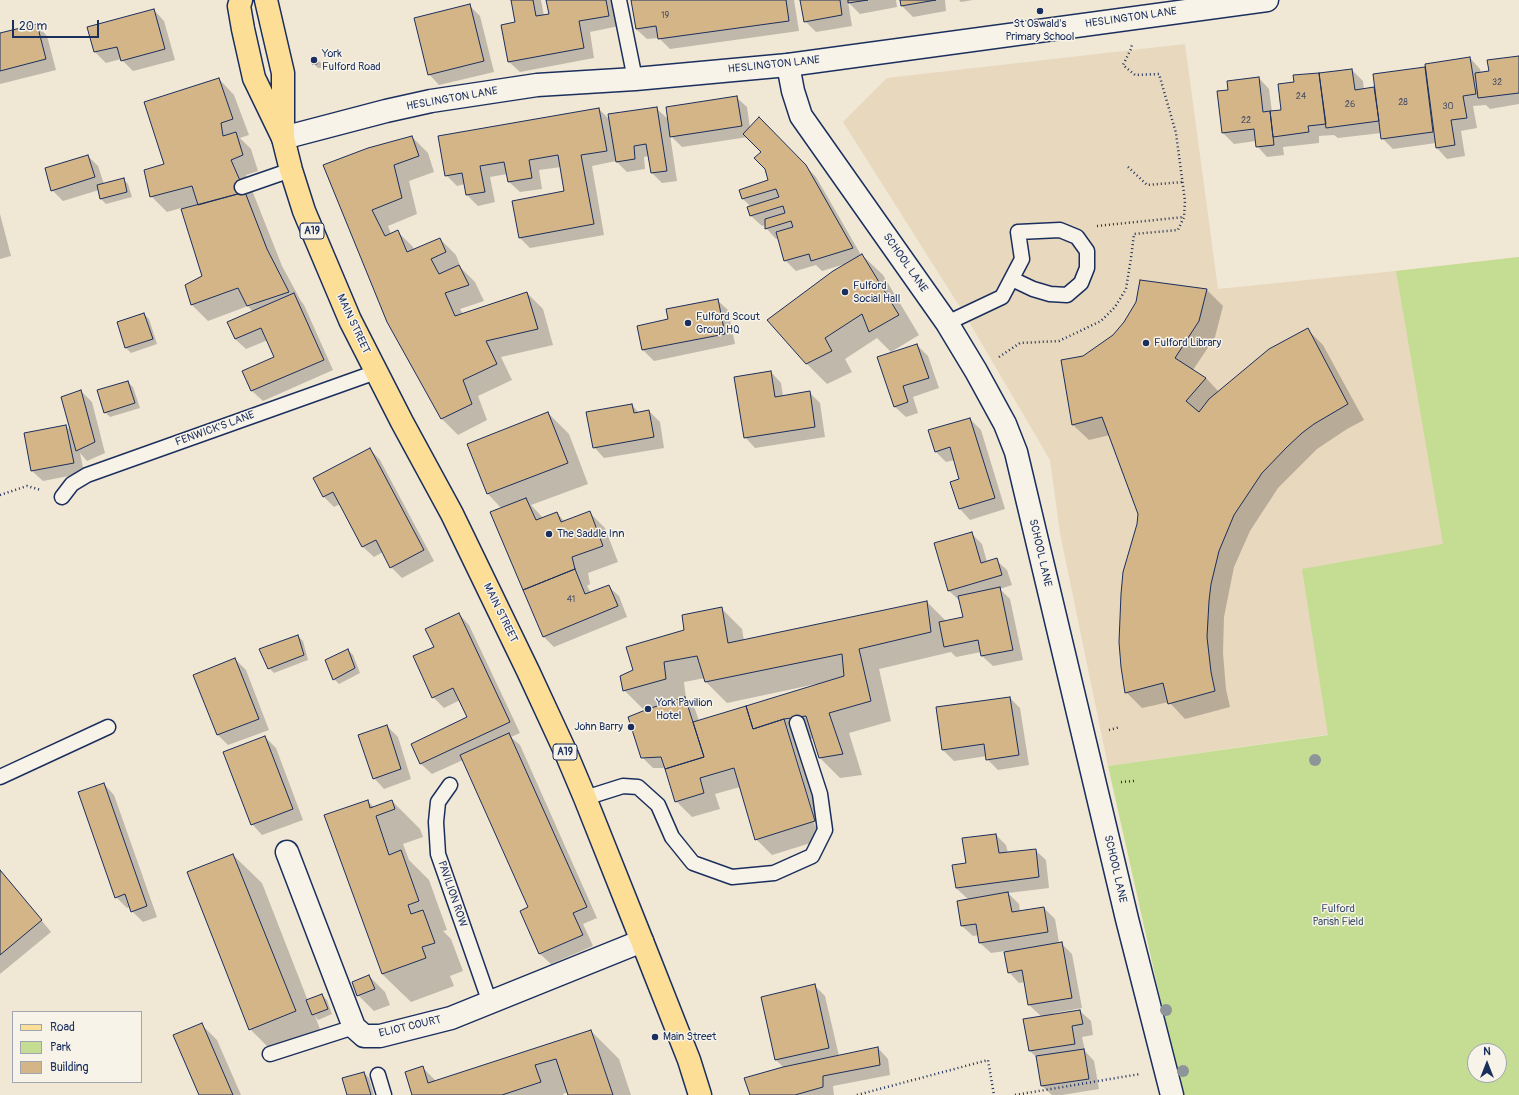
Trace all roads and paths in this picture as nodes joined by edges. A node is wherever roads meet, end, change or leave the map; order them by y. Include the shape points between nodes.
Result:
1 (240, 0) edge
2 (266, 0) edge
3 (619, 0) edge
4 (1266, 0) edge
5 (1134, 18) junction
6 (788, 64) junction
7 (635, 79) junction
8 (284, 138) junction
9 (1128, 167) dead end
10 (291, 170) junction
11 (1183, 182) junction
12 (242, 187) dead end
13 (1184, 217) junction
14 (1077, 237) junction
15 (1012, 279) junction
16 (947, 323) junction
17 (976, 371) junction
18 (376, 372) junction
19 (0, 496) edge
20 (62, 497) joint
21 (796, 723) dead end
22 (108, 727) dead end
23 (0, 777) edge
24 (450, 785) dead end
25 (586, 798) junction
26 (287, 852) dead end
27 (642, 941) junction
28 (490, 1003) junction
29 (354, 1027) junction
30 (270, 1054) dead end
31 (1165, 1070) junction
32 (378, 1075) dead end
33 (384, 1095) edge
34 (700, 1095) edge
35 (857, 1095) edge
36 (994, 1095) edge
37 (1015, 1095) edge
38 (1172, 1095) edge

1 - 8 main road, MAIN STREET / A19 via 243,29 254,78
2 - 8 main road, MAIN STREET / A19 via 284,73
3 - 7 lane
4 - 5 street, HESLINGTON LANE
5 - 6 street, HESLINGTON LANE
5 - 11 path via 1131,49 1123,64 1135,75 1159,74 1176,133
6 - 7 street, HESLINGTON LANE
6 - 16 street, SCHOOL LANE via 792,91 801,116
7 - 8 street, HESLINGTON LANE via 537,85 431,101 360,116
8 - 10 main road, MAIN STREET / A19
9 - 11 path via 1147,185
10 - 12 lane
10 - 18 main road, MAIN STREET / A19 via 304,211 350,320
11 - 13 path via 1186,201
13 - 14 path via 1094,227
13 - 17 path via 1178,230 1134,234 1126,289 1115,307 1101,321 1058,341 1020,343
14 - 15 lane via 1060,230 1018,232 1022,259
14 - 15 lane via 1086,251 1086,268 1080,283 1067,295 1050,294
15 - 16 lane via 1002,297
16 - 17 street, SCHOOL LANE
17 - 31 street, SCHOOL LANE via 1005,424 1016,452
18 - 20 lane, FENWICK'S LANE via 87,475 72,484
18 - 25 main road, MAIN STREET / A19 via 452,514
19 - 20 path via 27,486
21 - 25 lane via 820,794 825,830 812,856 774,873 732,877 693,863 672,837 658,805 638,787 623,786
22 - 23 lane
24 - 28 lane, PAVILION ROW via 438,802 438,854
25 - 27 main road, MAIN STREET / A19
26 - 29 street
27 - 28 street, ELIOT COURT
27 - 34 main road, MAIN STREET / A19 via 689,1060
28 - 29 street, ELIOT COURT via 451,1018 380,1036 364,1036
29 - 30 lane
31 - 37 path
31 - 38 street, SCHOOL LANE
32 - 33 lane
35 - 36 path via 988,1060

